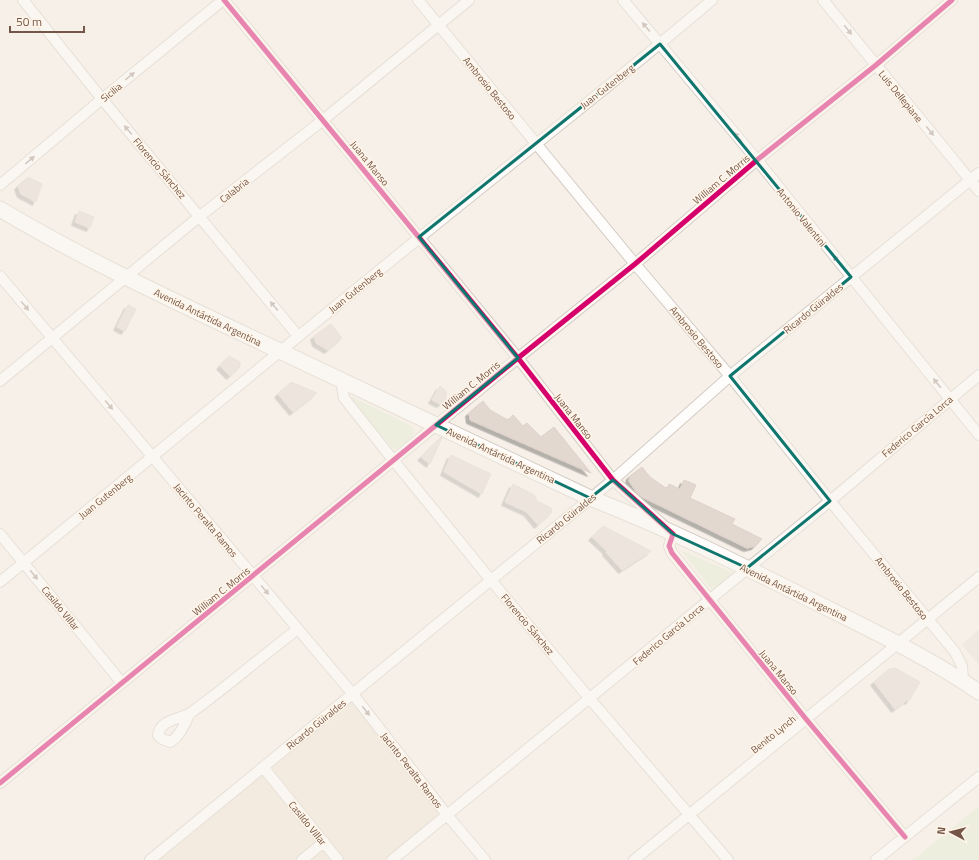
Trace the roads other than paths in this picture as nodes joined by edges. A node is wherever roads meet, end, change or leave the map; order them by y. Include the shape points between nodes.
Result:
1 (23, 0) edge
2 (224, 0) edge
3 (418, 0) edge
4 (469, 0) edge
5 (624, 0) edge
6 (712, 0) edge
7 (823, 0) edge
8 (952, 0) edge
9 (439, 25) junction
10 (660, 44) junction
11 (876, 65) junction
12 (102, 99) junction
13 (323, 120) junction
14 (536, 143) junction
15 (757, 160) junction
16 (979, 173) edge
17 (970, 180) junction
18 (0, 185) edge
19 (979, 191) edge
20 (0, 209) edge
21 (200, 216) junction
22 (419, 237) junction
23 (635, 264) junction
24 (0, 276) edge
25 (851, 277) junction
26 (126, 278) junction
27 (298, 336) junction
28 (53, 338) junction
29 (279, 351) junction
30 (518, 358) junction
31 (979, 375) edge
32 (730, 376) junction
33 (341, 380) junction
34 (0, 381) edge
35 (949, 399) junction
36 (436, 425) junction
37 (979, 435) edge
38 (153, 457) junction
39 (394, 461) junction
40 (613, 480) junction
41 (590, 498) junction
42 (830, 501) junction
43 (0, 534) edge
44 (673, 534) junction
45 (24, 563) junction
46 (747, 568) junction
47 (253, 576) junction
48 (979, 577) edge
49 (490, 580) junction
50 (0, 582) edge
51 (709, 600) junction
52 (928, 619) junction
53 (298, 629) junction
54 (898, 643) junction
55 (963, 681) junction
56 (122, 683) junction
57 (979, 692) edge
58 (352, 693) junction
59 (590, 699) junction
60 (190, 713) dead end
61 (806, 719) junction
62 (263, 767) junction
63 (979, 777) edge
64 (2, 778) edge
65 (689, 814) junction
66 (447, 816) junction
67 (905, 837) junction
68 (324, 842) junction
69 (150, 860) edge
70 (302, 860) edge
71 (338, 860) edge
72 (392, 860) edge
73 (485, 860) edge
74 (634, 860) edge
75 (728, 860) edge
76 (876, 860) edge

1 - 12 street, Florencio Sánchez
12 -> 2 street, Sicilia
2 - 13 street, Juana Manso
3 - 9 street, Ambrosio Bestoso
4 - 9 street, Calabria
10 -> 5 street, Antonio Valentini
6 - 10 street, Juan Gutenberg
7 -> 11 street, Luis Dellepiane
8 - 11 street, William C. Morris
9 - 13 street, Calabria
9 - 14 street, Ambrosio Bestoso
10 - 14 street, Juan Gutenberg
15 -> 10 street, Antonio Valentini
11 - 15 street, William C. Morris
11 -> 17 street, Luis Dellepiane
18 -> 12 street, Sicilia
21 -> 12 street, Florencio Sánchez
13 - 21 street, Calabria
13 - 22 street, Juana Manso
14 - 22 street, Juan Gutenberg
14 - 23 street, Ambrosio Bestoso
15 - 23 street, William C. Morris
25 -> 15 street, Antonio Valentini
16 - 17 street, Ricardo Güiraldes
17 - 19 street, Luis Dellepiane
17 - 25 street, Ricardo Güiraldes
20 - 26 main road, Avenida Antártida Argentina
21 - 26 street, Calabria
27 -> 21 street, Florencio Sánchez
22 - 27 street, Juan Gutenberg
22 - 30 street, Juana Manso
23 - 30 street, William C. Morris
23 - 32 street, Ambrosio Bestoso
24 -> 28 street, Jacinto Peralta Ramos
25 - 32 street, Ricardo Güiraldes
35 -> 25 street, Antonio Valentini
26 - 28 street, Calabria
26 - 29 main road, Avenida Antártida Argentina
27 - 29 street, Juan Gutenberg
28 - 34 street, Calabria
28 -> 38 street, Jacinto Peralta Ramos
29 - 33 main road, Avenida Antártida Argentina
29 - 38 street, Juan Gutenberg
30 - 36 street, William C. Morris
30 - 40 street, Juana Manso
31 - 35 street, Federico García Lorca
32 - 40 street, Ricardo Güiraldes
32 - 42 street, Ambrosio Bestoso
33 - 36 main road, Avenida Antártida Argentina
33 - 39 street, Florencio Sánchez via 344,398
35 - 37 street, Antonio Valentini
35 - 42 street, Federico García Lorca
36 - 39 street, William C. Morris
36 - 41 main road, Avenida Antártida Argentina
38 - 45 street, Juan Gutenberg
38 - 47 street, Jacinto Peralta Ramos
39 - 47 street, William C. Morris
39 - 49 street, Florencio Sánchez
40 - 41 street, Ricardo Güiraldes
40 - 44 street, Juana Manso
41 - 44 main road, Avenida Antártida Argentina
41 - 49 street, Ricardo Güiraldes
42 - 46 street, Federico García Lorca
42 - 52 street, Ambrosio Bestoso
43 - 45 street, Casildo Villar
44 - 46 main road, Avenida Antártida Argentina
44 - 51 street, Juana Manso via 669,546 672,553
45 - 50 street, Juan Gutenberg
45 -> 56 street, Casildo Villar
46 - 51 street, Federico García Lorca
46 - 54 main road, Avenida Antártida Argentina
47 -> 53 street, Jacinto Peralta Ramos
47 - 56 street, William C. Morris
48 - 52 street, Benito Lynch
49 - 58 street, Ricardo Güiraldes
49 - 59 street, Florencio Sánchez
51 - 59 street, Federico García Lorca
51 - 61 street, Juana Manso
52 - 54 street, Benito Lynch
52 - 55 street, Ambrosio Bestoso via 955,652 962,666
53 - 58 street, Jacinto Peralta Ramos
53 - 60 street
54 - 55 main road, Avenida Antártida Argentina
54 - 61 street, Benito Lynch
55 - 57 main road, Avenida Antártida Argentina
56 - 64 street, William C. Morris
58 - 62 street, Ricardo Güiraldes
58 -> 66 street, Jacinto Peralta Ramos
59 - 65 street, Florencio Sánchez
59 - 66 street, Federico García Lorca
61 - 65 street, Benito Lynch
61 - 67 street, Juana Manso
62 - 68 street, Casildo Villar
62 - 69 street, Ricardo Güiraldes
63 - 67 street
65 - 74 street, Benito Lynch
65 - 75 street, Florencio Sánchez
66 - 72 street, Federico García Lorca
66 - 73 street, Jacinto Peralta Ramos
67 - 76 street
68 - 70 street
68 - 71 street, Casildo Villar

